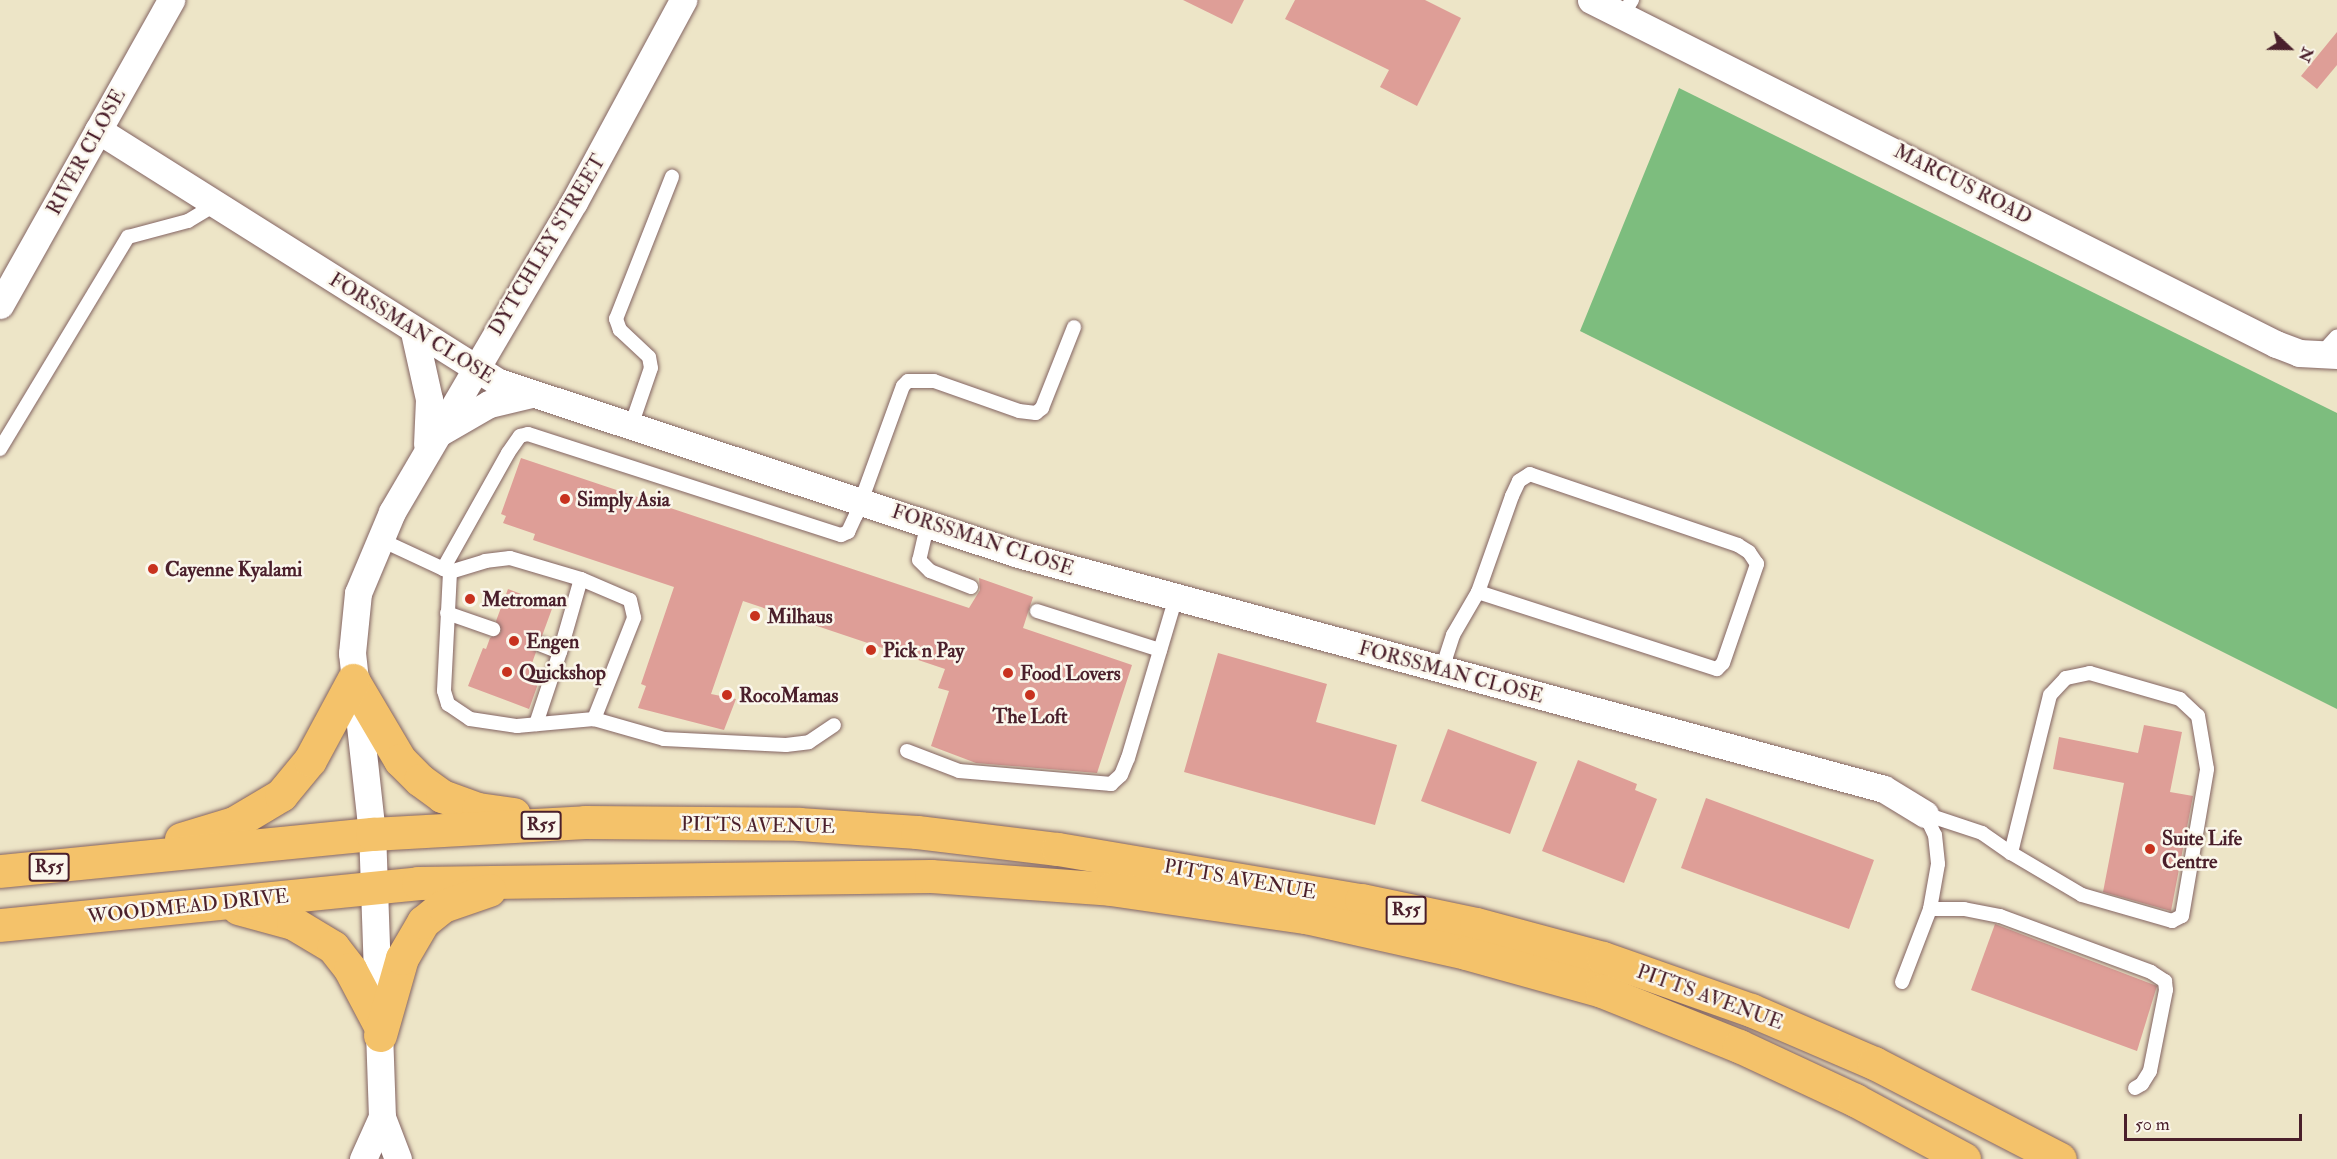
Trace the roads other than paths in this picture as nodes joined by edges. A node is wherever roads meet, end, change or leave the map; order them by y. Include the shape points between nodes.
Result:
1 (171, 0) edge
2 (683, 0) edge
3 (1591, 0) edge
4 (1627, 8) edge
5 (98, 130) junction
6 (672, 177) dead end
7 (215, 205) junction
8 (0, 305) edge
9 (1074, 327) dead end
10 (414, 332) junction
11 (2337, 336) edge
12 (2328, 356) edge
13 (473, 369) junction
14 (531, 394) junction
15 (630, 426) junction
16 (431, 443) junction
17 (0, 449) edge
18 (861, 500) junction
19 (928, 522) junction
20 (379, 539) junction
21 (446, 571) junction
22 (581, 579) junction
23 (971, 587) dead end
24 (1478, 592) junction
25 (1176, 597) junction
26 (1037, 611) dead end
27 (447, 613) junction
28 (493, 629) dead end
29 (539, 644) dead end
30 (1160, 651) junction
31 (560, 652) junction
32 (1442, 669) junction
33 (353, 681) junction
34 (594, 718) junction
35 (536, 724) junction
36 (834, 725) dead end
37 (907, 751) dead end
38 (1925, 814) junction
39 (585, 822) junction
40 (372, 834) junction
41 (2011, 853) junction
42 (98, 862) junction
43 (0, 871) edge
44 (519, 880) junction
45 (376, 885) junction
46 (213, 903) junction
47 (1930, 909) junction
48 (0, 925) edge
49 (1902, 982) dead end
50 (380, 1031) junction
51 (2135, 1088) dead end
52 (382, 1117) junction
53 (363, 1159) edge
54 (398, 1159) edge
55 (1964, 1159) edge
56 (2060, 1159) edge

1 - 5 street, RIVER CLOSE
2 - 13 street, DYTCHLEY STREET via 580,192
3 - 4 street, MARCUS ROAD
4 - 12 street, MARCUS ROAD via 2276,344
5 - 7 street, FORSSMAN CLOSE
5 - 8 street, RIVER CLOSE
6 - 15 lane via 616,319 620,330 648,357 651,368
7 - 10 street, FORSSMAN CLOSE
7 - 17 lane via 188,221 128,237
9 - 18 lane via 1042,408 1036,413 1019,411 934,381 908,381
10 - 13 street, FORSSMAN CLOSE
10 - 16 street via 429,399
11 - 12 lane
13 - 14 street, FORSSMAN CLOSE
13 - 16 street, DYTCHLEY STREET
14 - 15 street, FORSSMAN CLOSE
14 - 16 street via 489,404
15 - 18 street, FORSSMAN CLOSE
16 - 20 street, DYTCHLEY STREET
18 - 19 street, FORSSMAN CLOSE
18 - 21 lane via 848,532 831,534 528,434 520,436 508,453
19 - 23 lane via 919,560 930,571
19 - 25 street, FORSSMAN CLOSE via 1018,554
20 - 21 lane
20 - 33 street, DYTCHLEY STREET via 358,593 353,624
21 - 22 lane via 510,558
21 - 27 lane
22 - 31 lane
22 - 34 lane via 624,595 634,610
24 - 24 lane via 1717,669 1723,663 1757,564 1738,545 1530,474 1518,481
24 - 32 lane via 1453,635
25 - 30 lane
25 - 32 street, FORSSMAN CLOSE
26 - 30 lane
27 - 28 lane
27 - 35 lane via 444,691 448,704 470,718 517,726
29 - 31 lane
30 - 37 lane via 1122,775 1111,784 959,771
31 - 35 lane
32 - 38 street, FORSSMAN CLOSE via 1884,789
33 - 39 main road via 400,759 442,796 478,809
33 - 40 street, DYTCHLEY STREET
33 - 42 main road via 310,760 281,795 234,823
34 - 35 lane
34 - 36 lane via 664,739 786,745 808,742
38 - 41 lane via 1982,833
38 - 47 lane via 1935,835 1938,864
39 - 40 main road, PITTS AVENUE / R55
39 - 56 main road, PITTS AVENUE / R55 via 799,824 917,832 1224,875 1476,924 1603,958 1752,1010 1874,1063
40 - 42 main road, R55
40 - 45 street, DYTCHLEY STREET
41 - 41 lane via 2082,895 2157,919 2172,921 2182,916 2207,769 2199,716 2180,699 2102,676 2090,673 2066,678 2050,695
42 - 43 main road, R55
44 - 45 main road, PITTS AVENUE / R55
44 - 50 main road via 459,899 423,922 402,958
44 - 55 main road, PITTS AVENUE / R55 via 931,876 1111,889 1305,917 1466,953 1602,991 1739,1046 1855,1100
45 - 46 main road, WOODMEAD DRIVE / R55
45 - 50 street, DYTCHLEY STREET
46 - 48 main road, WOODMEAD DRIVE / R55
46 - 50 main road via 260,913 314,932 333,947 350,969
47 - 49 lane
47 - 51 lane via 1964,909 2000,916 2160,977 2166,990 2150,1071
50 - 52 street, DYTCHLEY STREET
52 - 53 street
52 - 54 street

